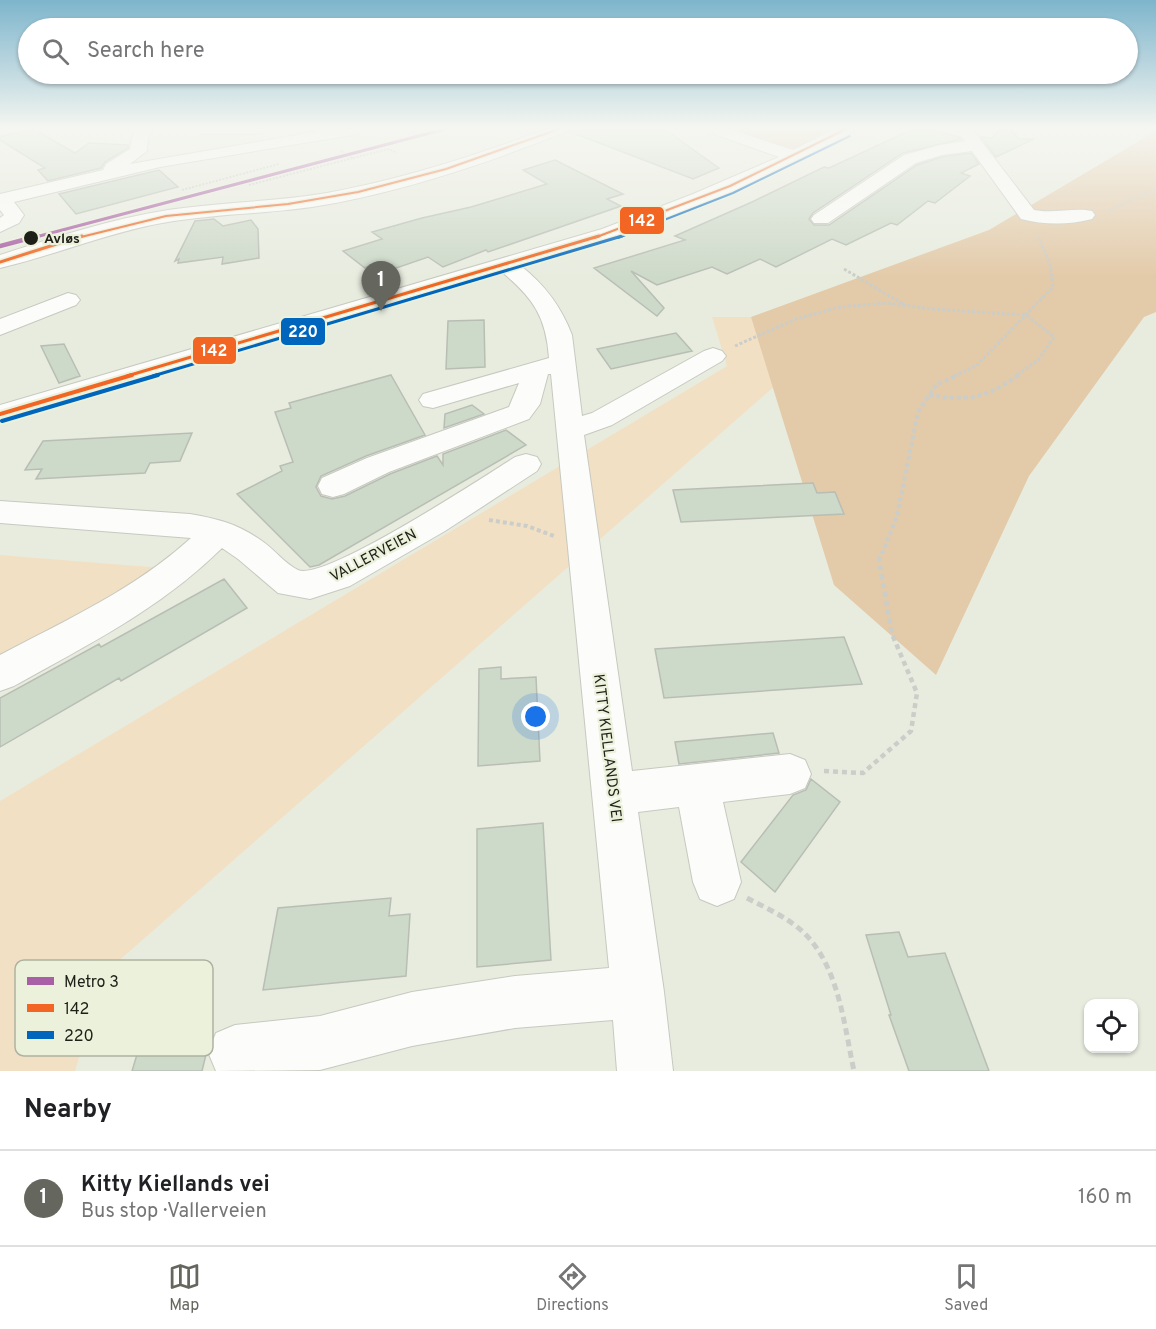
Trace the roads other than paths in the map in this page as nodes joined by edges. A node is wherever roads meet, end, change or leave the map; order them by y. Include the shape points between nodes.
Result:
1 (84, 179) edge
2 (404, 179) edge
3 (748, 179) edge
4 (880, 179) edge
5 (1001, 179) edge
6 (1, 200) edge
7 (1085, 215) road end
8 (821, 219) dead end
9 (0, 225) edge
10 (0, 262) edge
11 (507, 265) junction
12 (68, 300) dead end
13 (0, 328) edge
14 (713, 356) road end
15 (549, 366) junction
16 (433, 400) dead end
17 (0, 414) edge
18 (569, 430) junction
19 (526, 464) dead end
20 (333, 486) dead end
21 (0, 512) edge
22 (219, 531) junction
23 (0, 674) edge
24 (790, 774) road end
25 (697, 784) junction
26 (614, 794) junction
27 (717, 882) road end
28 (638, 992) junction
29 (235, 1052) dead end
30 (645, 1071) edge

1 - 6 street
2 - 10 street via 292,204 170,216
3 - 11 street via 673,210
4 - 8 street
5 - 7 street via 1028,215 1051,219
6 - 9 street via 14,215
11 - 15 street, KITTY KIELLANDS VEI via 538,290 560,335
11 - 17 street
12 - 13 street
14 - 18 street via 602,419
15 - 16 street
15 - 18 street, KITTY KIELLANDS VEI
15 - 20 street via 519,413 378,465
18 - 26 street, KITTY KIELLANDS VEI
19 - 22 street, VALLERVEIEN via 434,523 338,577 310,585 290,583
21 - 22 street, VALLERVEIEN
22 - 23 street via 182,566 126,606
24 - 25 street
25 - 26 street
25 - 27 street
26 - 28 street, KITTY KIELLANDS VEI
28 - 29 street via 515,1002 412,1019 320,1042
28 - 30 street, KITTY KIELLANDS VEI

